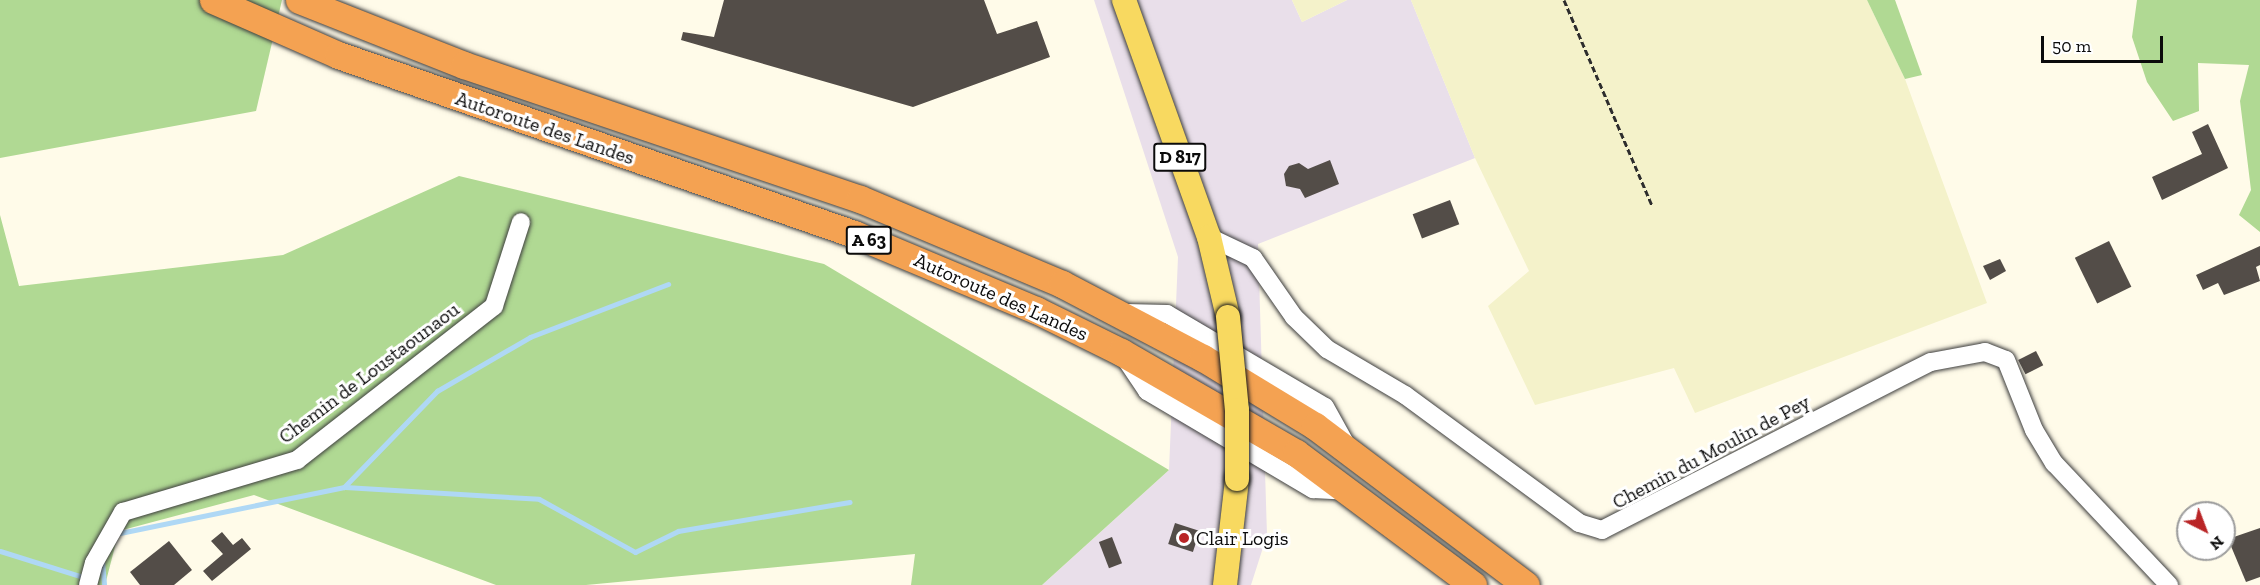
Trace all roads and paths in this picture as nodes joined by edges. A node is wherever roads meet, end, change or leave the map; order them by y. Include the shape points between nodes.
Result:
1 (213, 0) edge
2 (298, 0) edge
3 (1124, 0) edge
4 (1564, 0) edge
5 (1652, 205) dead end
6 (521, 222) dead end
7 (1209, 237) junction
8 (88, 585) edge
9 (1225, 585) edge
10 (1473, 585) edge
11 (1527, 585) edge
12 (2169, 585) edge

1 - 10 highway, Autoroute des Landes / A 63 via 433,90 914,257 1121,352 1296,453
2 - 11 highway, Autoroute des Landes / A 63 via 464,65 860,199 1002,256 1223,370 1350,453
3 - 7 main road, D 817
4 - 5 path
6 - 8 street, Chemin de Loustaounaou via 494,306 297,460 123,512 94,563
7 - 9 main road, D 817, bridge via 1228,317 1238,410 1238,479
7 - 12 street, Chemin du Moulin de Pey via 1253,258 1294,317 1327,349 1405,395 1579,523 1602,530 1931,362 1985,352 2006,360 2034,430 2054,464

